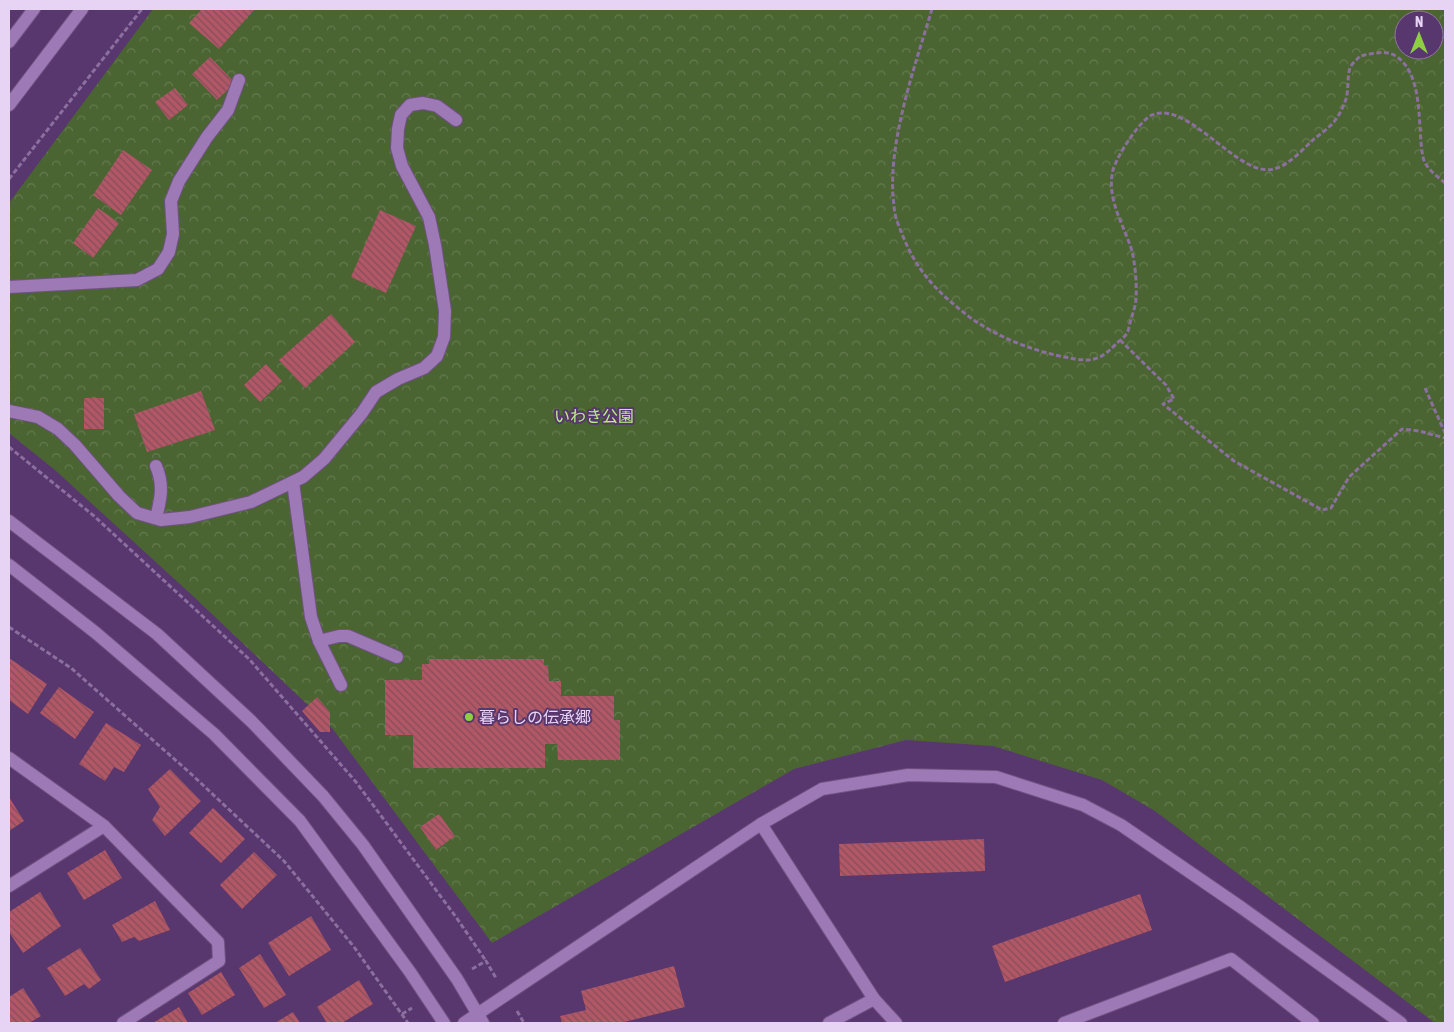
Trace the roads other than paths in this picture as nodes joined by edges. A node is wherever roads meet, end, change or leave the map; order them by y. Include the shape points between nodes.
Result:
1 (34, 9) edge
2 (82, 9) edge
3 (9, 42) edge
4 (239, 80) dead end
5 (9, 105) edge
6 (456, 120) dead end
7 (9, 287) edge
8 (9, 410) edge
9 (156, 466) dead end
10 (293, 482) junction
11 (156, 518) junction
12 (9, 521) edge
13 (9, 565) edge
14 (319, 641) junction
15 (397, 657) dead end
16 (341, 685) dead end
17 (9, 758) edge
18 (761, 824) junction
19 (104, 826) junction
20 (9, 886) edge
21 (874, 999) junction
22 (480, 1019) edge
23 (123, 1023) edge
24 (444, 1023) edge
25 (464, 1023) edge
26 (829, 1023) edge
27 (896, 1023) edge
28 (1064, 1023) edge
29 (1313, 1023) edge
30 (1401, 1023) edge

1 - 3 street
2 - 5 street
4 - 7 street via 228,110 176,188 171,200 173,234 169,252 158,269 137,280
6 - 10 street via 437,106 410,105 401,115 398,129 397,148 402,166 429,217 435,245 445,311 444,338 437,356 424,368 376,392 324,459
8 - 11 street via 38,416 58,429 137,513
9 - 11 street via 162,486
10 - 11 street via 251,502 219,511 190,517
10 - 14 street via 311,616
12 - 22 street via 158,634 251,721 323,796 363,845 457,979
13 - 24 street via 96,633 214,734 300,821
14 - 15 street via 348,636
14 - 16 street
17 - 19 street
18 - 21 street
18 - 22 street
18 - 30 street via 822,789 908,775 996,777 1083,805 1121,825
19 - 20 street
19 - 23 street via 218,942 219,961
21 - 26 street
21 - 27 street
22 - 25 street
28 - 29 street via 1231,959

